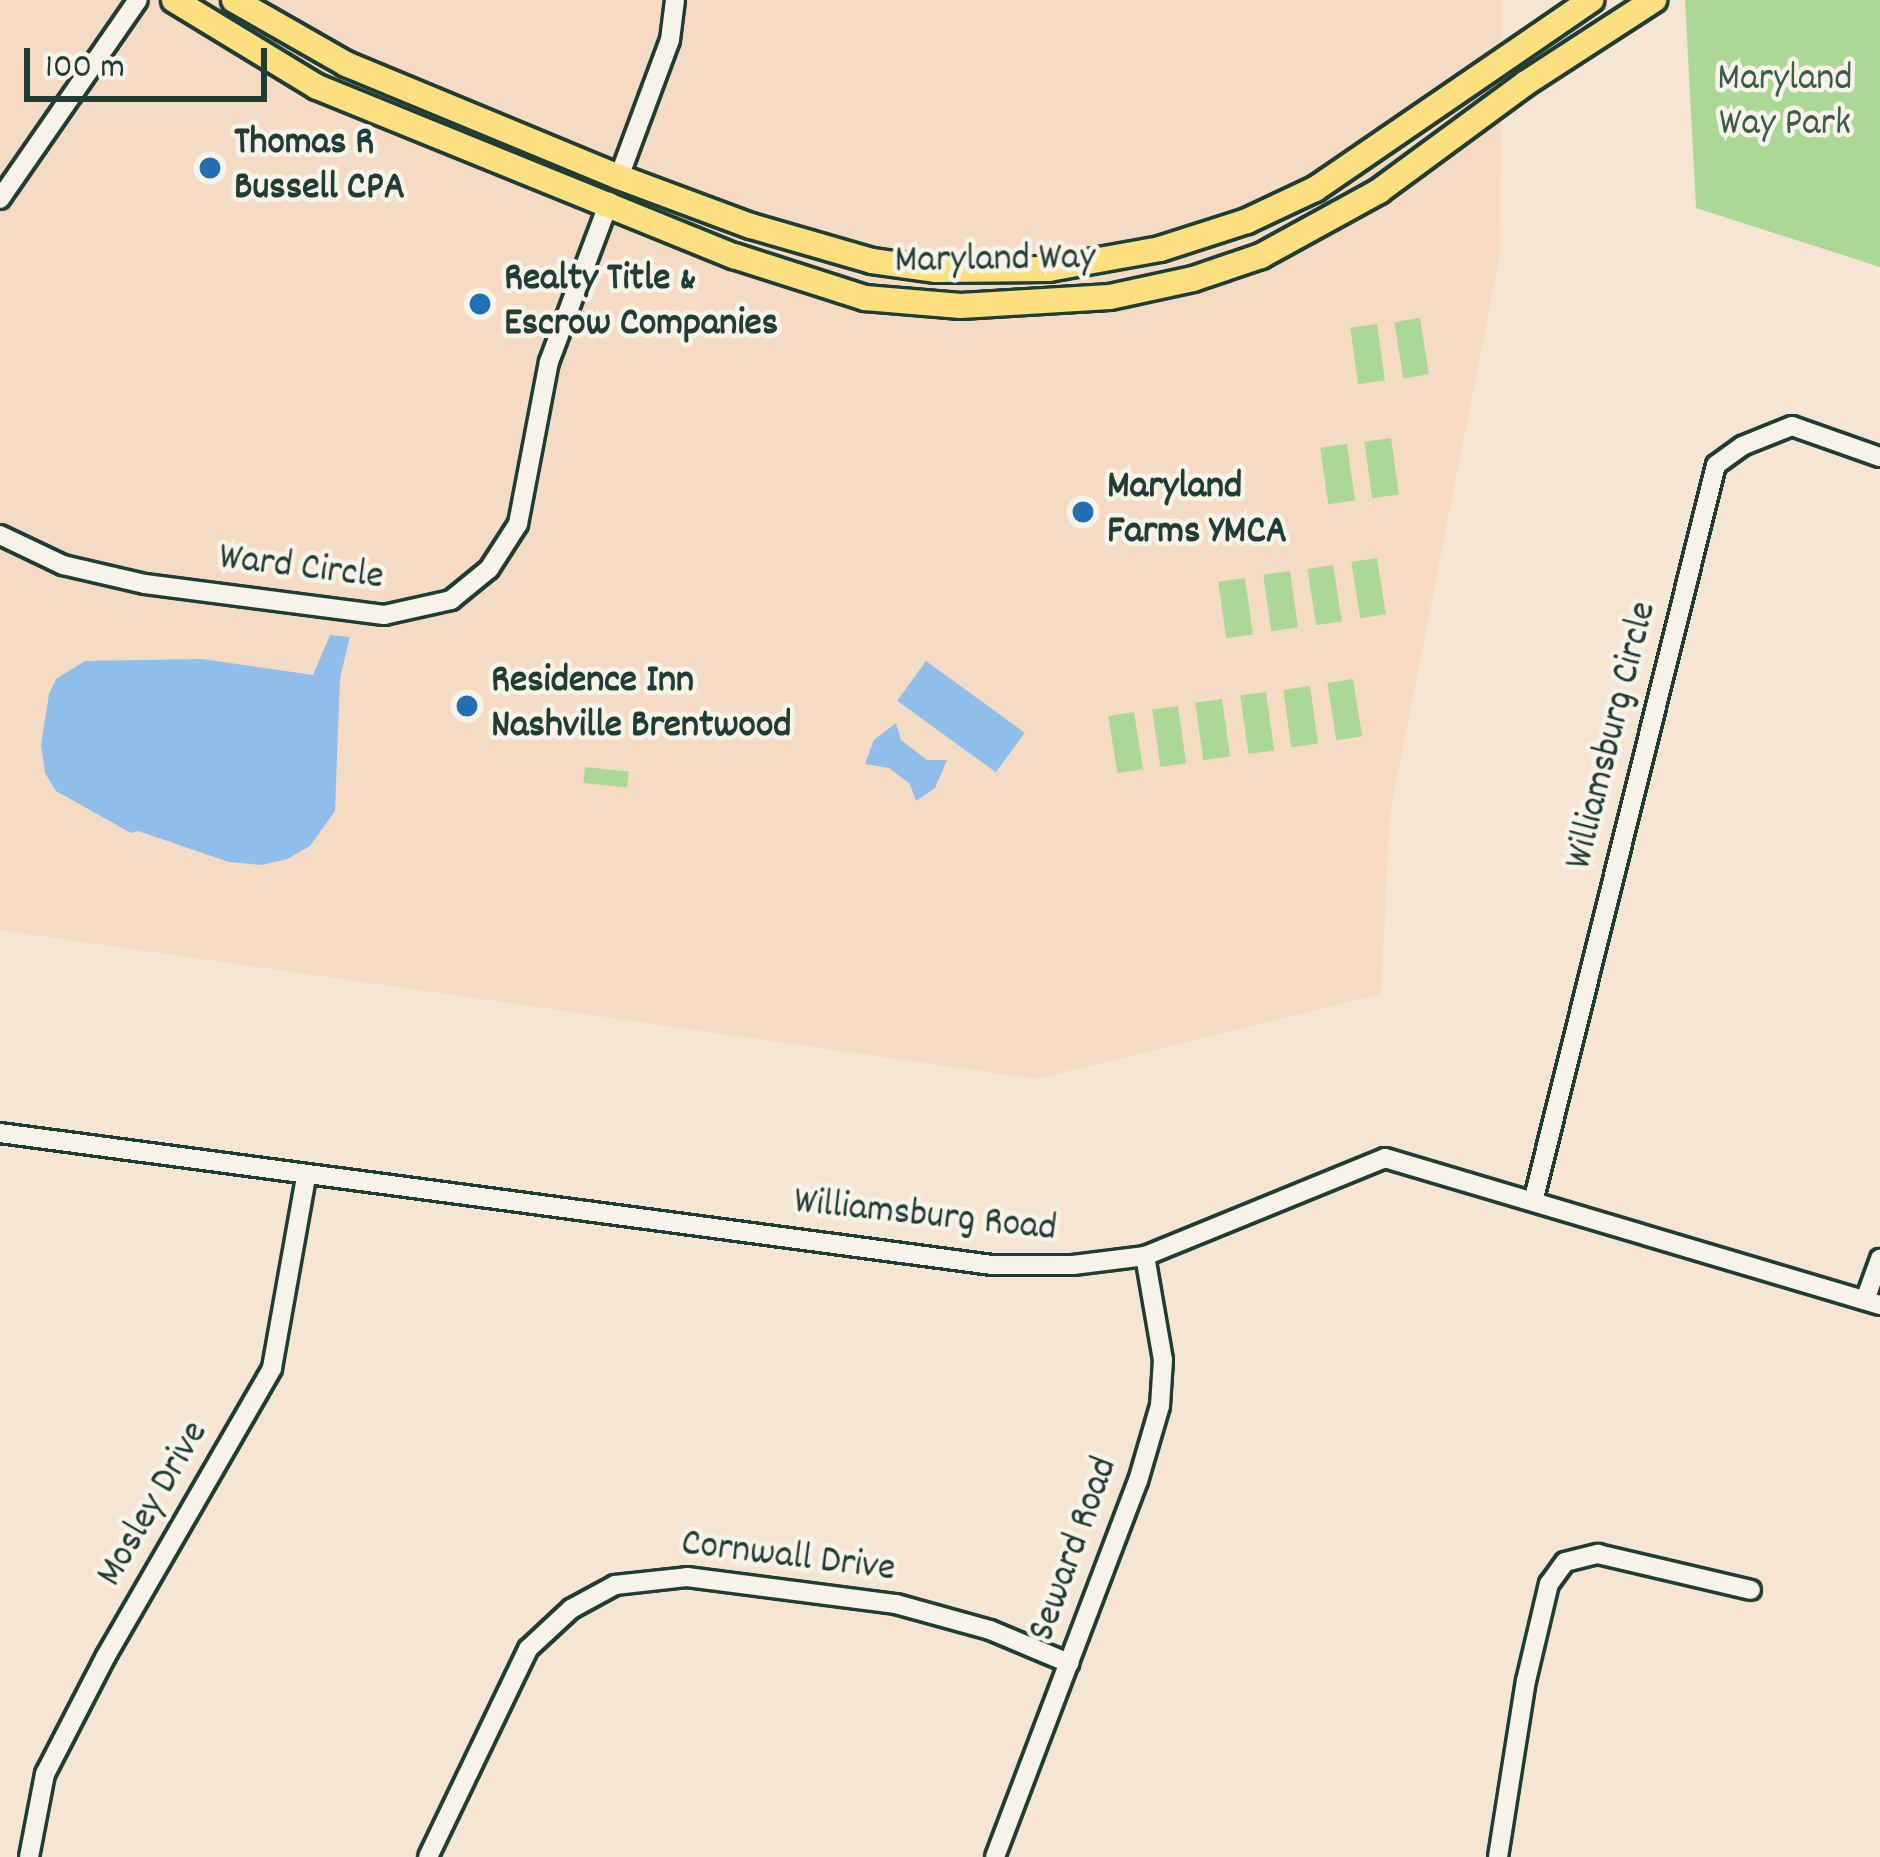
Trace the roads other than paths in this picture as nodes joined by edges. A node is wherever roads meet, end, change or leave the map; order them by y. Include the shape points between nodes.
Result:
1 (138, 0) edge
2 (174, 0) edge
3 (234, 0) edge
4 (675, 0) edge
5 (1587, 1) edge
6 (1651, 1) edge
7 (1604, 29) junction
8 (1340, 173) junction
9 (620, 177) junction
10 (0, 199) edge
11 (609, 202) junction
12 (1358, 204) junction
13 (1204, 235) junction
14 (872, 261) junction
15 (1215, 272) junction
16 (865, 298) junction
17 (1880, 457) edge
18 (0, 535) edge
19 (0, 1133) edge
20 (306, 1177) junction
21 (1534, 1198) junction
22 (1145, 1256) junction
23 (1880, 1259) edge
24 (1873, 1302) edge
25 (1751, 1590) dead end
26 (1069, 1663) junction
27 (29, 1857) edge
28 (428, 1857) edge
29 (995, 1857) edge
30 (1498, 1857) edge

1 - 10 street
2 - 11 main road, Maryland Way via 317,87
3 - 9 main road, Maryland Way via 346,64
4 - 9 street via 670,40
5 - 7 street
5 - 8 main road, Maryland Way
6 - 7 main road, Maryland Way
7 - 12 main road, Maryland Way
8 - 12 main road
8 - 13 main road, Maryland Way
9 - 11 main road
9 - 14 main road, Maryland Way
11 - 16 main road, Maryland Way via 734,256
11 - 18 street, Ward Circle via 549,362 518,524 489,569 451,600 384,615 145,584 63,566
12 - 15 main road, Maryland Way
13 - 14 main road, Maryland Way via 1049,269 936,270
13 - 15 main road
14 - 16 main road
15 - 16 main road, Maryland Way via 1065,302 961,306
17 - 21 street, Williamsburg Circle via 1792,425 1715,465
19 - 20 street, Williamsburg Road
20 - 22 street, Williamsburg Road via 992,1264
20 - 27 street, Mosley Drive via 272,1368 45,1774
21 - 22 street, Williamsburg Road via 1385,1158
21 - 24 street, Williamsburg Road
22 - 26 street, Seward Road via 1163,1360 1160,1406
23 - 24 street
25 - 30 street via 1598,1554 1565,1562 1549,1583 1526,1682
26 - 28 street, Cornwall Drive via 896,1604 687,1577 616,1586 571,1609 528,1649
26 - 29 street, Seward Road

